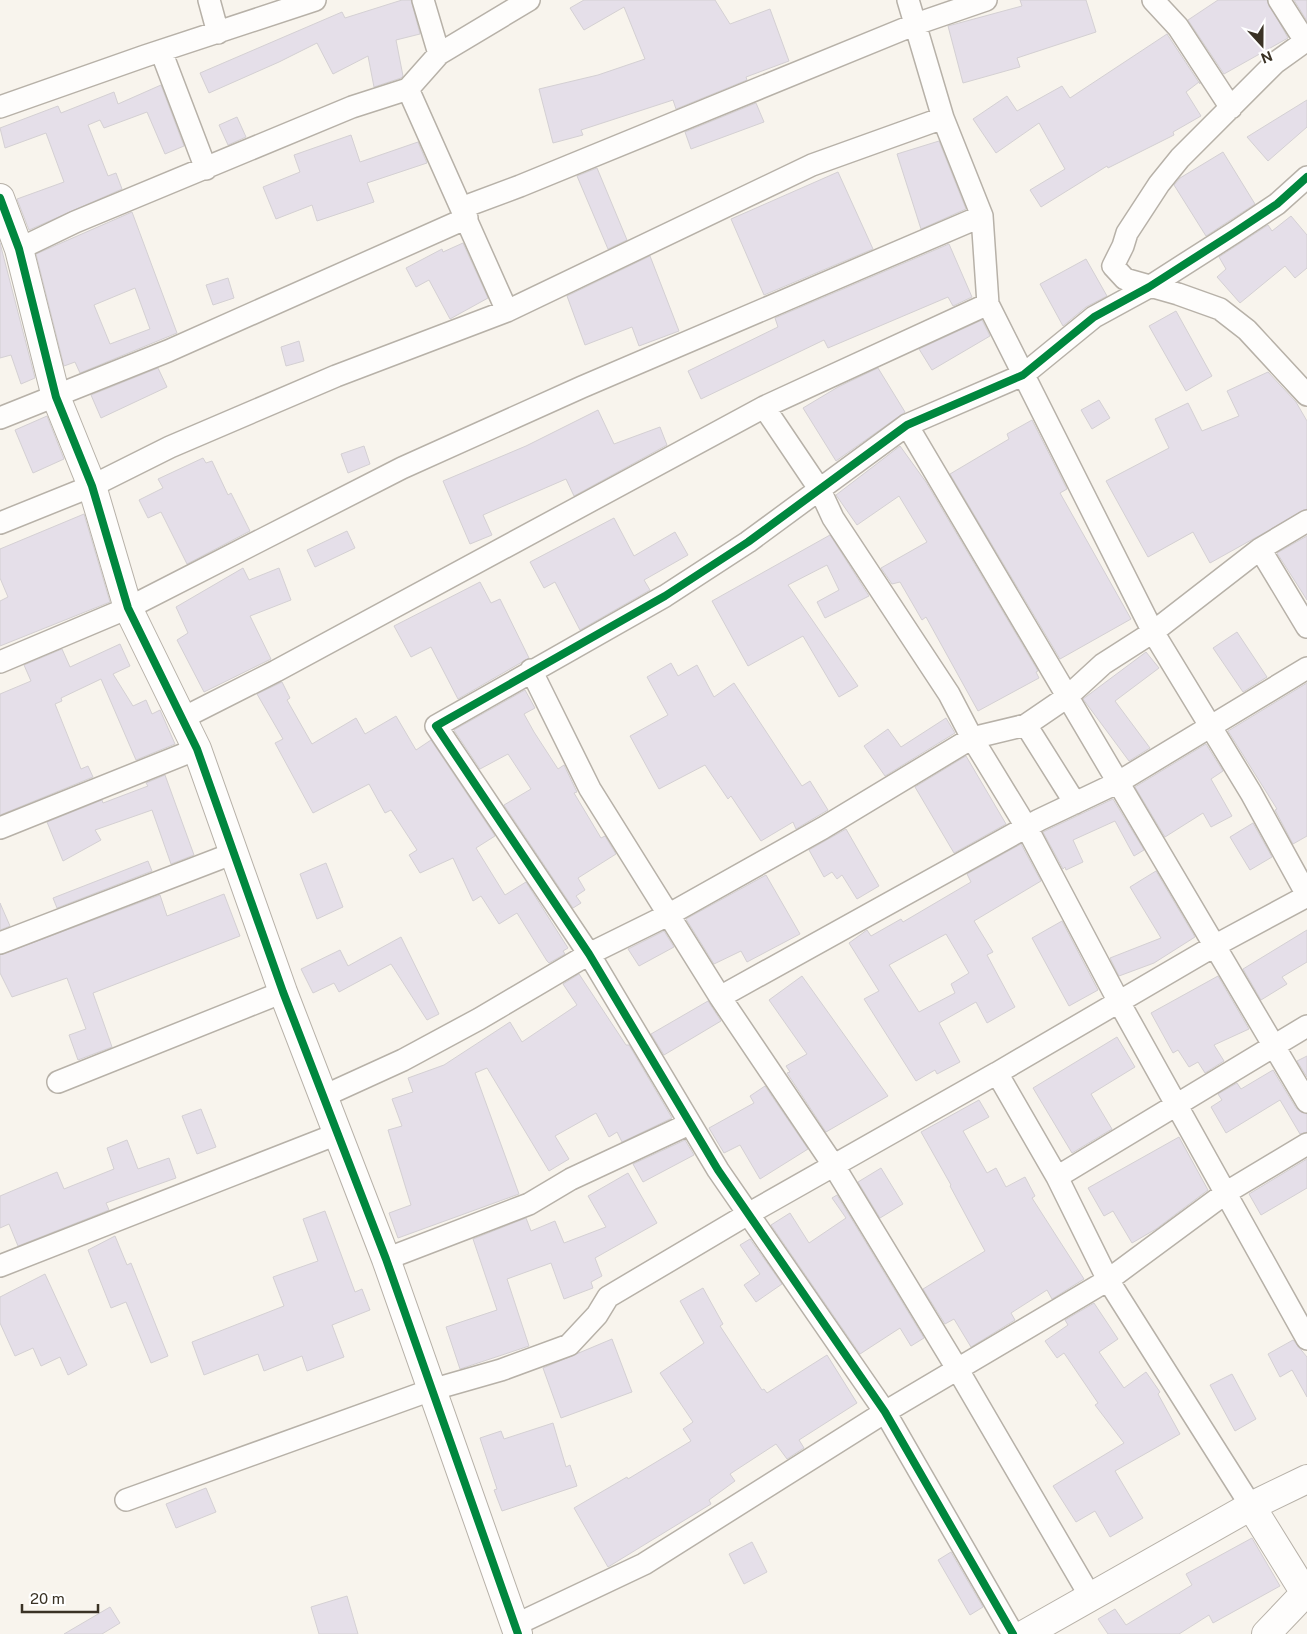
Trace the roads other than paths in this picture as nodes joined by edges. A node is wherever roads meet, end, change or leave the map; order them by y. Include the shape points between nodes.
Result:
1 (209, 0) edge
2 (315, 0) edge
3 (422, 0) edge
4 (529, 0) edge
5 (908, 0) edge
6 (986, 0) edge
7 (1153, 0) edge
8 (1279, 0) edge
9 (496, 8) edge
10 (916, 24) junction
11 (218, 33) junction
12 (1306, 41) edge
13 (161, 51) junction
14 (439, 54) junction
15 (408, 89) junction
16 (0, 107) edge
17 (1231, 108) junction
18 (943, 118) junction
19 (206, 169) junction
20 (1307, 177) edge
21 (0, 198) edge
22 (464, 213) junction
23 (982, 216) junction
24 (19, 249) junction
25 (1149, 287) junction
26 (988, 304) junction
27 (507, 310) junction
28 (1023, 375) junction
29 (1307, 395) edge
30 (56, 397) junction
31 (764, 407) junction
32 (0, 418) edge
33 (907, 425) junction
34 (92, 486) junction
35 (820, 490) junction
36 (1307, 521) edge
37 (0, 523) edge
38 (1260, 549) junction
39 (128, 608) junction
40 (1307, 627) edge
41 (1153, 632) junction
42 (0, 662) edge
43 (1307, 668) edge
44 (531, 670) junction
45 (1067, 697) junction
46 (181, 719) junction
47 (1026, 725) junction
48 (1210, 725) junction
49 (972, 738) junction
50 (197, 749) junction
51 (1117, 782) junction
52 (1075, 803) junction
53 (0, 828) edge
54 (1027, 828) junction
55 (234, 853) junction
56 (1307, 896) edge
57 (668, 915) junction
58 (0, 943) edge
59 (1216, 945) junction
60 (589, 954) junction
61 (283, 992) junction
62 (720, 997) junction
63 (1119, 1002) junction
64 (1307, 1026) edge
65 (1275, 1045) junction
66 (997, 1073) junction
67 (58, 1082) dead end
68 (324, 1096) junction
69 (1307, 1102) edge
70 (1177, 1105) junction
71 (689, 1124) junction
72 (337, 1134) junction
73 (1307, 1144) edge
74 (834, 1166) junction
75 (1057, 1177) junction
76 (1227, 1192) junction
77 (748, 1214) junction
78 (386, 1260) junction
79 (0, 1266) edge
80 (1108, 1280) junction
81 (1307, 1339) edge
82 (958, 1370) junction
83 (431, 1390) junction
84 (885, 1412) junction
85 (1307, 1479) edge
86 (126, 1500) dead end
87 (1251, 1506) junction
88 (1306, 1594) edge
89 (1090, 1596) junction
90 (517, 1629) edge
91 (1013, 1634) edge
92 (1025, 1634) edge
93 (1266, 1634) edge

1 - 11 street
2 - 11 street
3 - 14 street
4 - 9 street
5 - 10 street
6 - 10 street
7 - 17 street via 1178,27
8 - 12 street
9 - 14 street
10 - 18 street
10 - 22 street via 520,186
11 - 13 street
12 - 17 street via 1275,63
13 - 16 street
13 - 19 street
14 - 15 street
15 - 19 street via 352,107
15 - 22 street
17 - 25 street via 1180,158 1126,233 1113,266 1125,279
18 - 23 street
18 - 27 street via 812,165
19 - 24 street via 75,222
20 - 25 street via 1277,204
21 - 24 street
22 - 27 street
22 - 30 street via 168,351
23 - 26 street
23 - 39 street via 582,387 402,468
24 - 30 street
25 - 28 street via 1094,317
25 - 29 street via 1220,309 1247,330
26 - 28 street
26 - 31 street
27 - 34 street via 336,376 170,447
28 - 33 street
28 - 41 street
30 - 32 street
30 - 34 street
31 - 35 street
31 - 46 street via 276,671
33 - 35 street
33 - 45 street
34 - 37 street
34 - 39 street
35 - 44 street via 665,596
35 - 49 street via 833,518 949,694
36 - 38 street
38 - 40 street
38 - 41 street
39 - 42 street
39 - 46 street
41 - 45 street via 1103,664
41 - 48 street
43 - 48 street
44 - 57 street via 590,789
44 - 60 street via 436,726
45 - 47 street
45 - 51 street
46 - 50 street
47 - 49 street
47 - 52 street
48 - 51 street
48 - 56 street
49 - 54 street
49 - 57 street via 823,828
50 - 53 street
50 - 55 street
51 - 52 street
51 - 59 street
52 - 54 street
54 - 62 street
54 - 63 street
55 - 58 street
55 - 61 street
56 - 59 street
57 - 60 street
57 - 62 street
59 - 63 street
59 - 65 street
60 - 68 street via 403,1060
60 - 71 street
61 - 67 street
61 - 68 street
62 - 74 street
63 - 66 street
63 - 70 street
64 - 65 street
65 - 69 street
65 - 70 street
66 - 74 street
66 - 75 street
68 - 72 street
70 - 75 street
70 - 76 street
71 - 77 street
71 - 78 street via 529,1204
72 - 78 street
72 - 79 street
73 - 76 street
74 - 77 street
74 - 82 street
75 - 80 street
76 - 80 street
76 - 81 street
77 - 83 street via 608,1297 597,1315 568,1346
77 - 84 street
78 - 83 street
80 - 82 street
80 - 87 street
82 - 84 street
82 - 89 street
83 - 86 street
83 - 90 street
84 - 90 street via 644,1564
84 - 91 street
85 - 87 street
87 - 88 street
87 - 89 street
88 - 93 street
89 - 92 street

